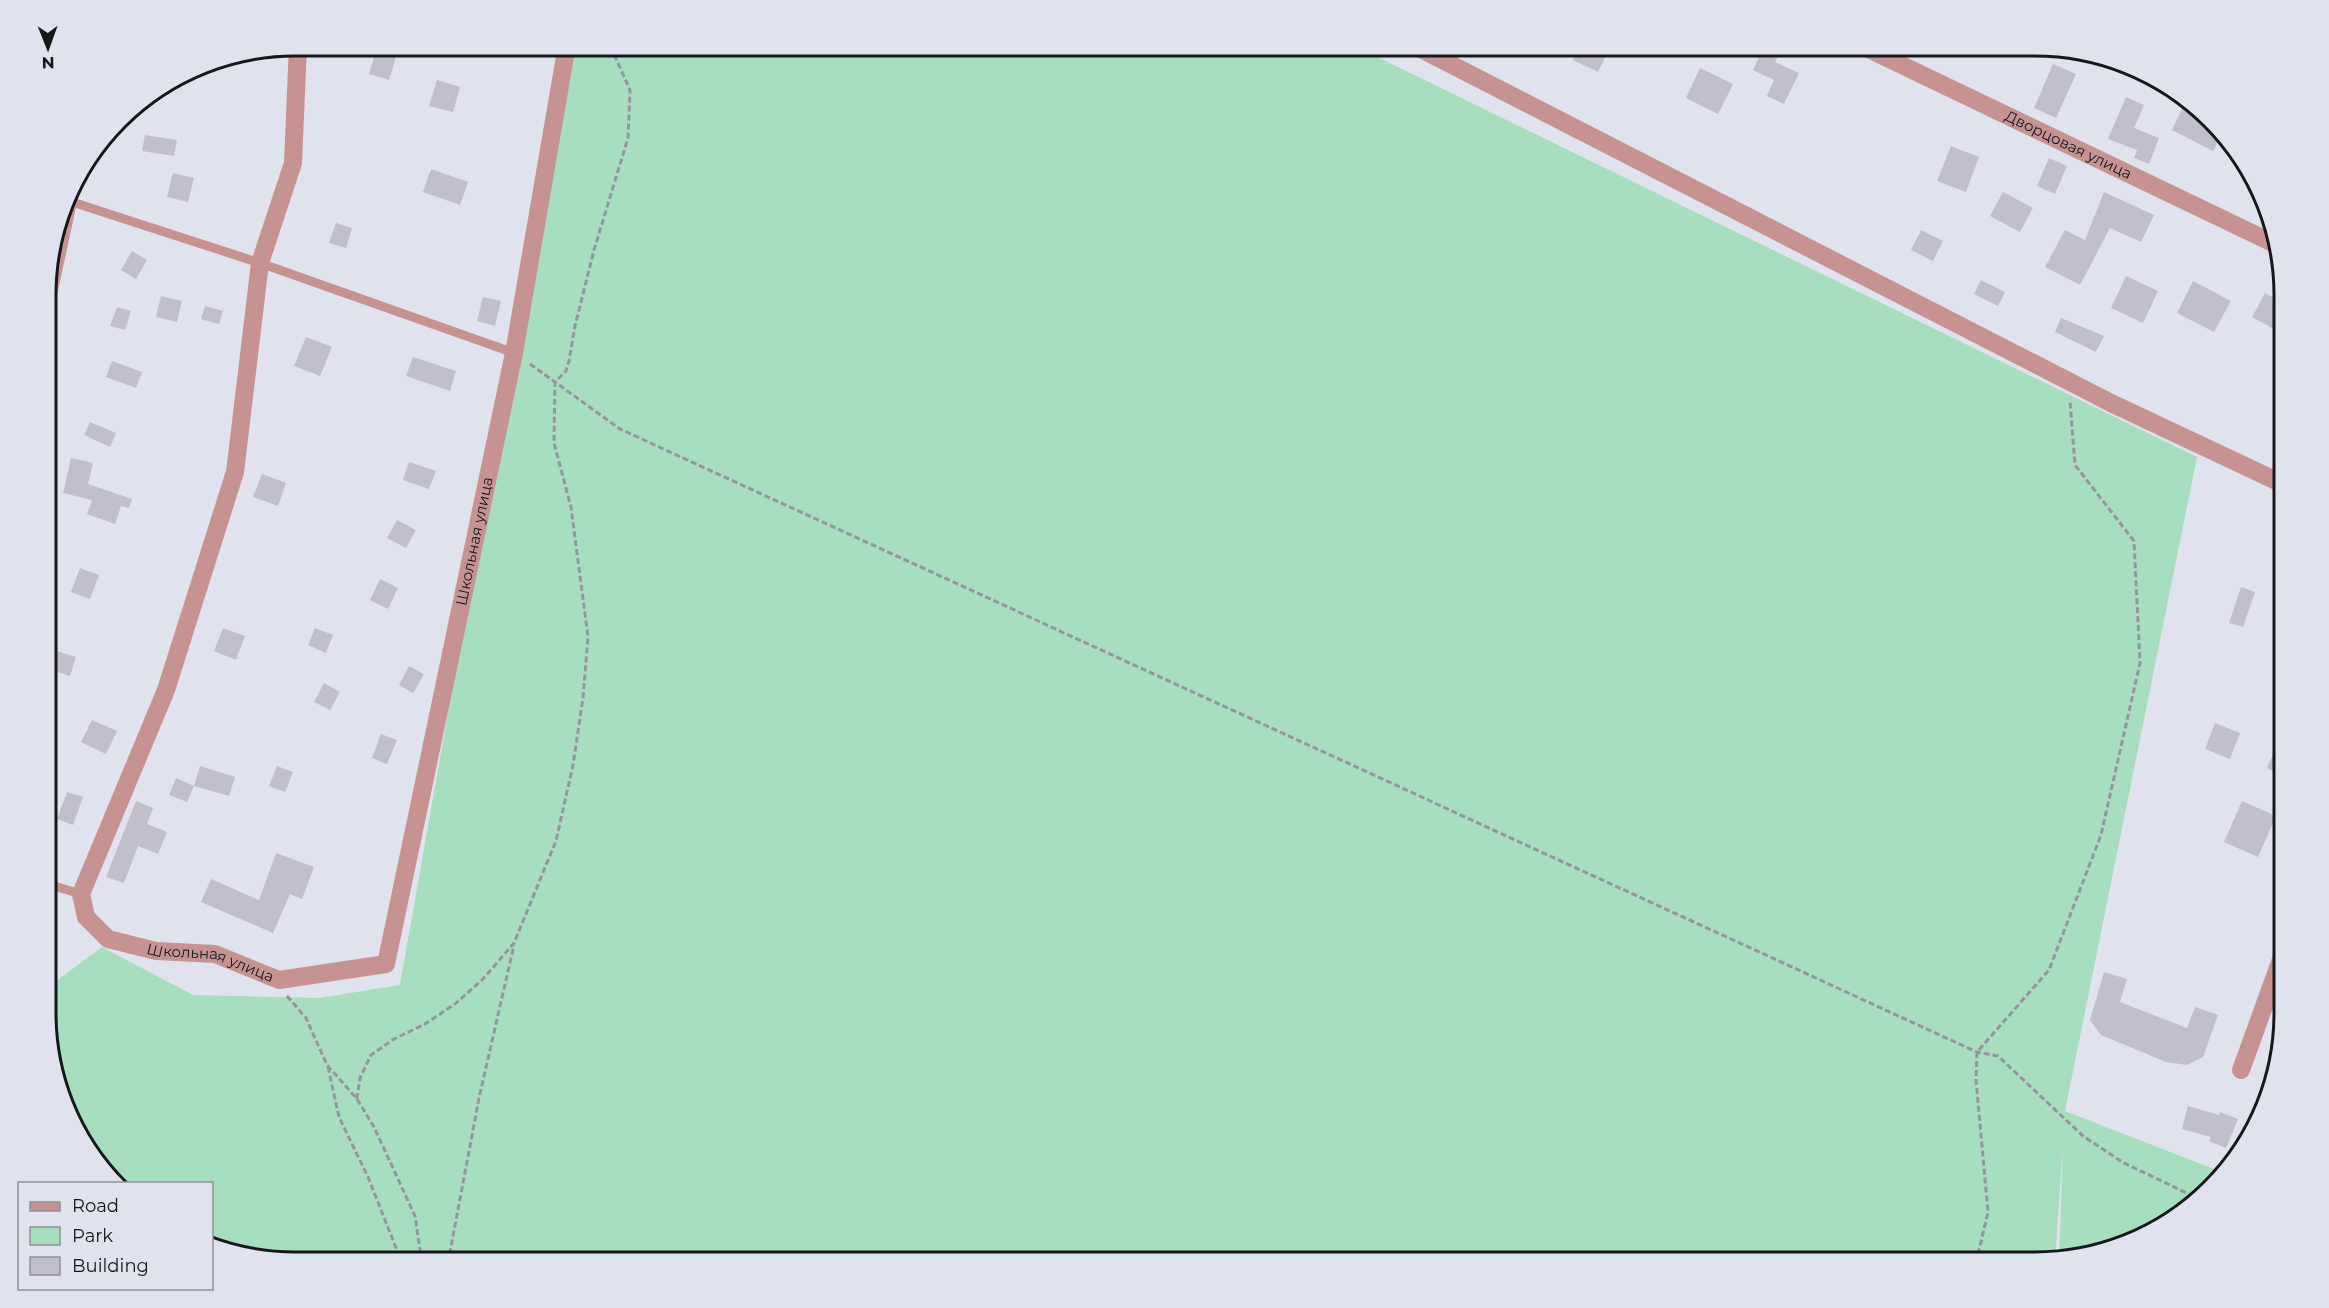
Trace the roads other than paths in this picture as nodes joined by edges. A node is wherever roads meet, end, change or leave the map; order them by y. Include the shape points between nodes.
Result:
1 (298, 56) edge
2 (565, 56) edge
3 (1435, 56) edge
4 (1883, 56) edge
5 (76, 198) edge
6 (2267, 240) edge
7 (260, 263) junction
8 (514, 353) junction
9 (2274, 480) edge
10 (55, 887) edge
11 (81, 894) junction
12 (2274, 979) edge
13 (2241, 1071) dead end

1 - 7 street via 293,163
2 - 8 street, Школьная улица
3 - 9 street via 2068,380
4 - 6 street, Дворцовая улица
5 - 7 lane
7 - 8 lane
7 - 11 street via 235,472 166,690
8 - 11 street, Школьная улица via 386,964 279,980 215,954 156,951 108,939 86,917
10 - 11 lane
12 - 13 street

